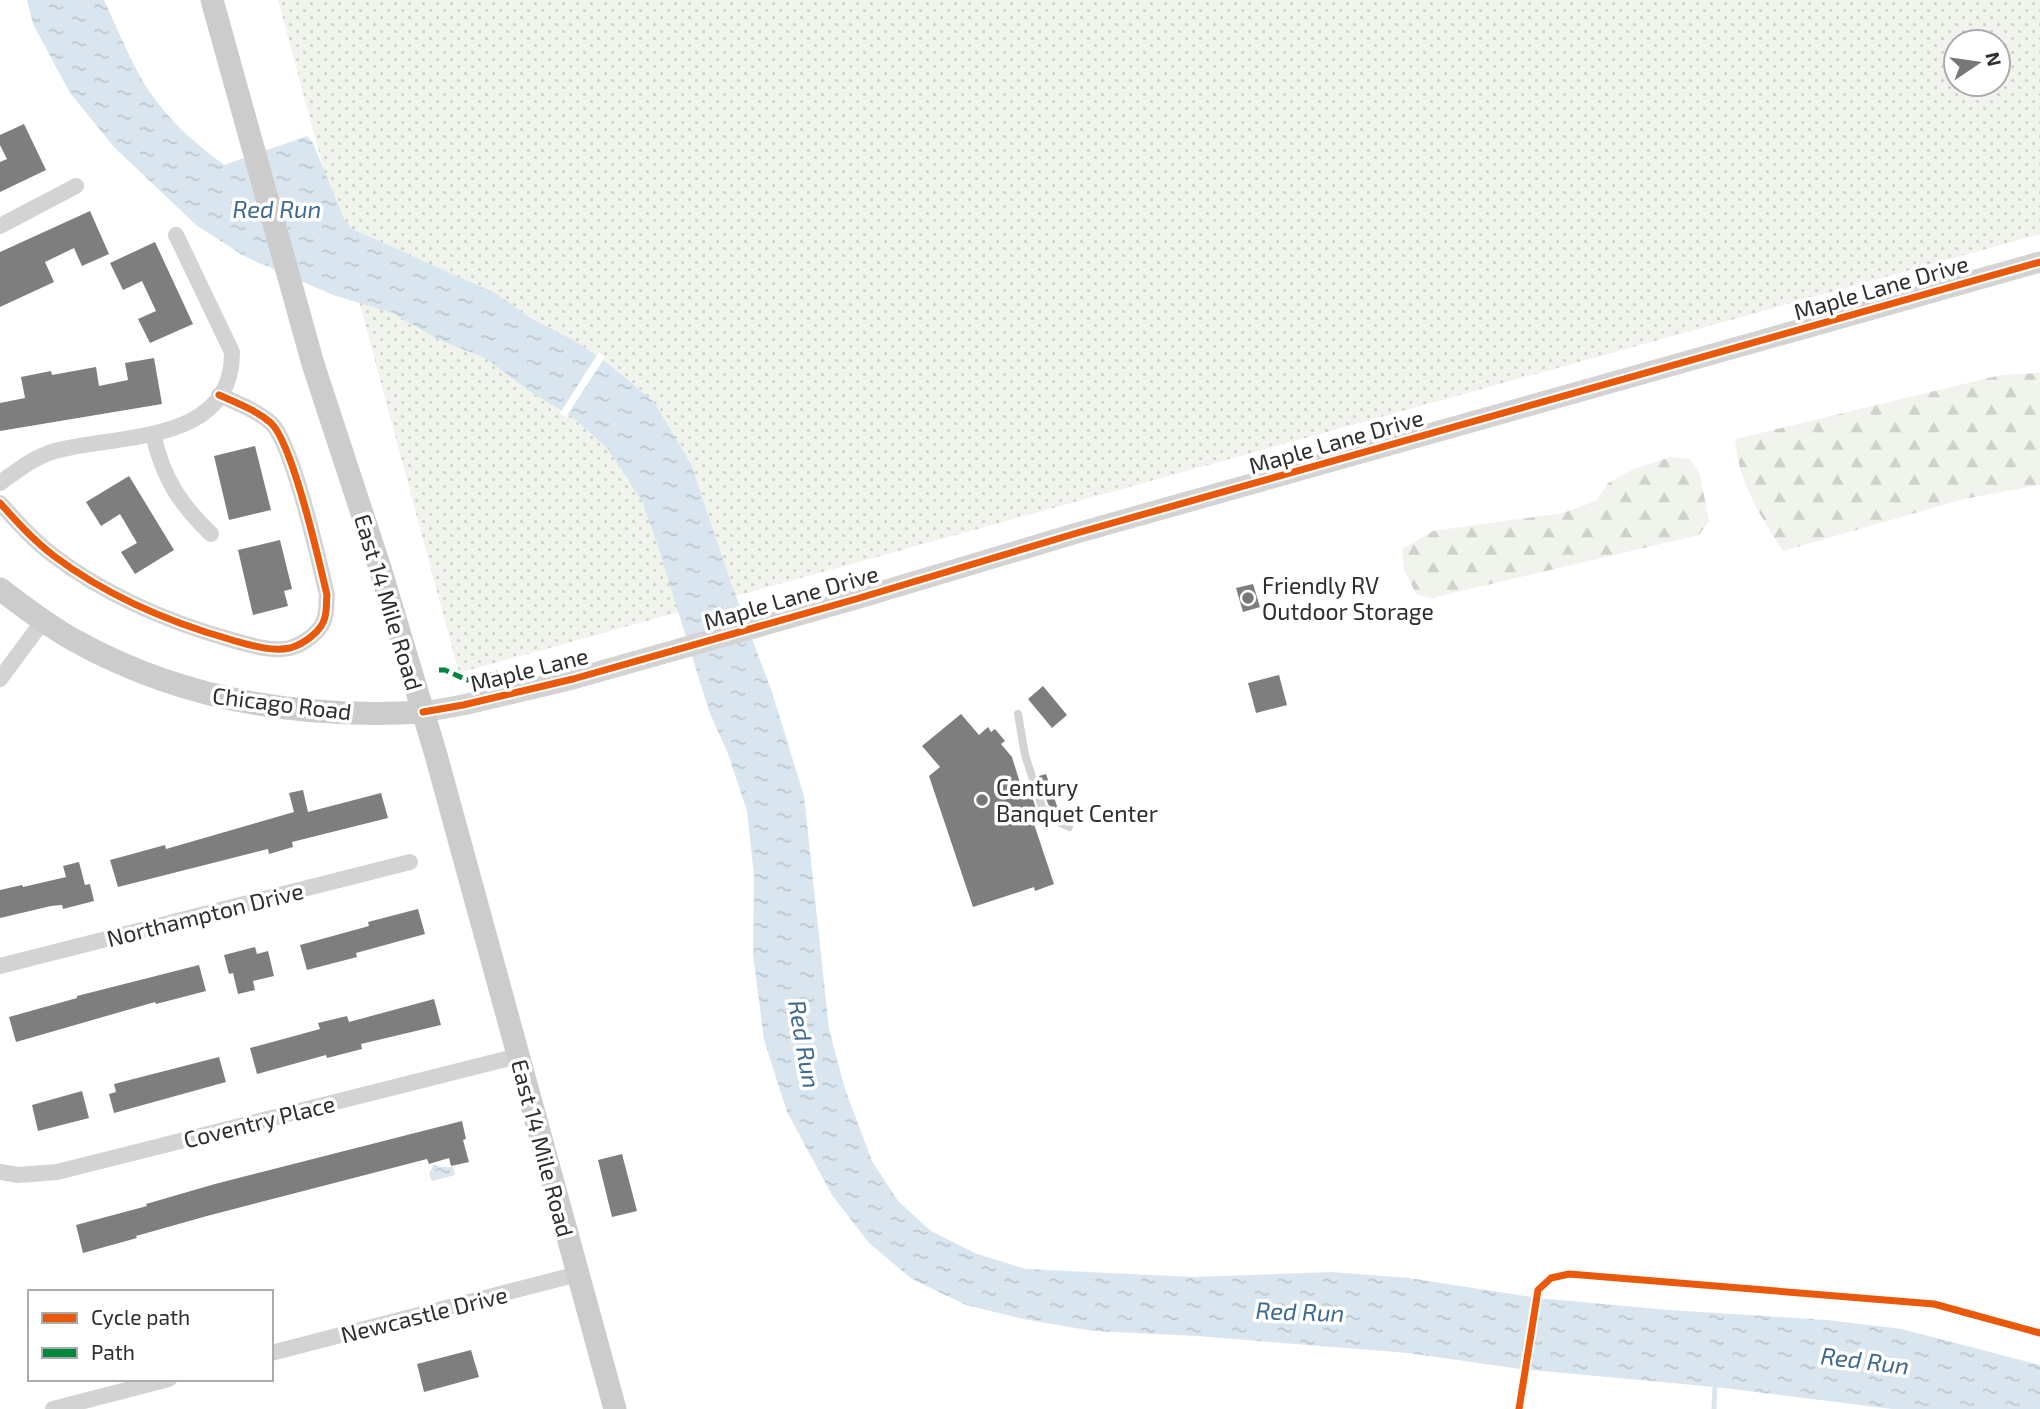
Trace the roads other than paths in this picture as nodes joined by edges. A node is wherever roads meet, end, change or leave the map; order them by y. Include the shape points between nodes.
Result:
1 (212, 0) edge
2 (76, 186) dead end
3 (0, 226) edge
4 (176, 235) dead end
5 (2040, 262) edge
6 (219, 395) junction
7 (153, 434) junction
8 (0, 483) edge
9 (0, 503) edge
10 (211, 534) dead end
11 (0, 589) edge
12 (43, 621) junction
13 (642, 659) joint
14 (0, 679) edge
15 (424, 712) junction
16 (1018, 714) dead end
17 (1069, 827) dead end
18 (410, 862) dead end
19 (0, 966) edge
20 (518, 1056) junction
21 (0, 1172) edge
22 (578, 1274) junction
23 (273, 1352) edge
24 (161, 1381) edge
25 (53, 1409) edge
26 (614, 1409) edge

1 - 15 main road, East 14 Mile Road via 327,409
2 - 3 street
4 - 6 street via 232,352 233,368
5 - 13 street, Maple Lane Drive
6 - 7 street via 192,421
6 - 9 street via 272,424 289,453 327,595 325,619 302,643 289,648 252,646 130,604 54,556
7 - 8 street via 57,451 35,459
7 - 10 street via 172,489
11 - 12 main road, Chicago Road
12 - 14 street
12 - 15 main road, Chicago Road via 131,669 216,696 295,709
13 - 15 street, Maple Lane
15 - 20 main road, East 14 Mile Road
16 - 17 lane via 1042,807
18 - 19 street, Northampton Drive
20 - 21 street, Coventry Place via 57,1172
20 - 22 main road, East 14 Mile Road
22 - 23 street, Newcastle Drive
22 - 26 main road, East 14 Mile Road
24 - 25 street

